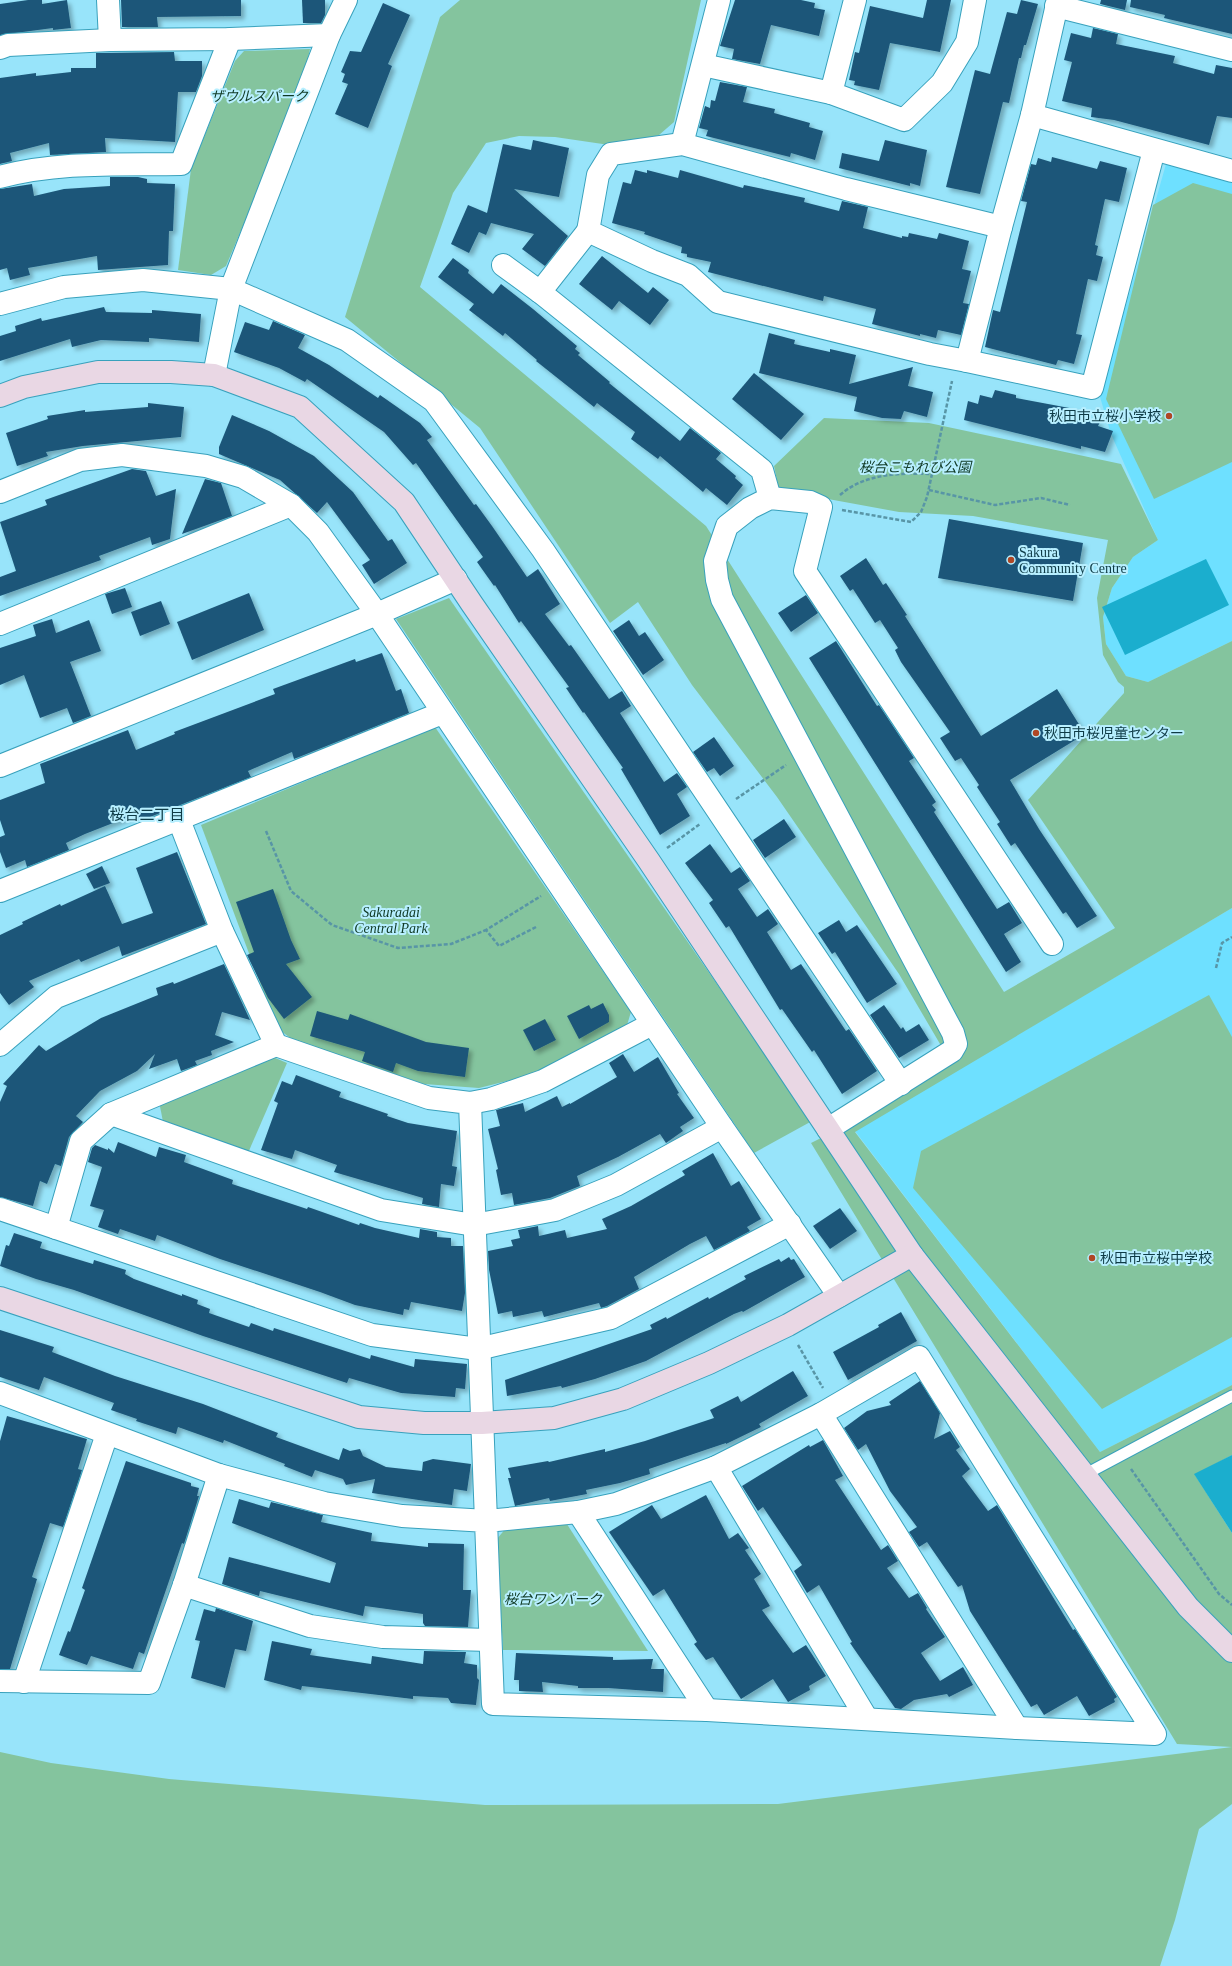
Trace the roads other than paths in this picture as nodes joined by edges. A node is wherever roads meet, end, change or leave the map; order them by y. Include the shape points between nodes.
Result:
1 (108, 0) edge
2 (346, 0) edge
3 (719, 0) edge
4 (854, 0) edge
5 (975, 0) edge
6 (1057, 3) edge
7 (329, 35) junction
8 (230, 39) junction
9 (110, 40) junction
10 (0, 48) edge
11 (1232, 50) edge
12 (702, 65) junction
13 (831, 93) junction
14 (1032, 115) junction
15 (682, 144) junction
16 (1154, 150) junction
17 (1232, 172) edge
18 (0, 177) edge
19 (1001, 227) junction
20 (588, 231) junction
21 (503, 265) dead end
22 (231, 289) junction
23 (540, 292) junction
24 (0, 304) edge
25 (962, 360) junction
26 (214, 375) junction
27 (0, 396) edge
28 (0, 492) edge
29 (770, 498) junction
30 (291, 505) junction
31 (456, 579) junction
32 (377, 614) junction
33 (0, 624) edge
34 (442, 713) junction
35 (0, 766) edge
36 (178, 820) junction
37 (0, 891) edge
38 (222, 931) junction
39 (1052, 944) dead end
40 (652, 1024) junction
41 (0, 1045) edge
42 (276, 1045) junction
43 (902, 1084) junction
44 (470, 1103) junction
45 (111, 1114) junction
46 (722, 1127) junction
47 (828, 1128) junction
48 (0, 1209) edge
49 (790, 1224) junction
50 (474, 1225) junction
51 (56, 1228) junction
52 (912, 1255) junction
53 (839, 1296) junction
54 (0, 1298) edge
55 (478, 1349) junction
56 (0, 1392) edge
57 (1232, 1396) edge
58 (827, 1410) junction
59 (482, 1423) junction
60 (107, 1434) junction
61 (716, 1467) junction
62 (219, 1475) junction
63 (1084, 1475) junction
64 (578, 1512) junction
65 (487, 1521) junction
66 (184, 1585) junction
67 (490, 1640) junction
68 (1232, 1650) edge
69 (0, 1680) edge
70 (24, 1682) junction
71 (707, 1710) junction
72 (867, 1719) junction
73 (1017, 1728) junction

1 - 9 street
2 - 7 street
3 - 12 street
4 - 13 street
5 - 13 street via 967,42 942,83 904,120
6 - 11 street
6 - 14 street
7 - 8 street
7 - 22 street
8 - 9 street
8 - 18 street via 181,164 72,165 23,171
9 - 10 street
12 - 13 street
12 - 15 street
14 - 16 street
14 - 19 street
15 - 19 street via 846,189
15 - 20 street via 611,154 598,175
16 - 17 street
16 - 25 street via 1092,388
19 - 25 street
20 - 23 street
20 - 25 street via 688,275 718,302
21 - 23 street
22 - 24 street via 143,280 64,287
22 - 26 street
22 - 43 street via 347,340 434,401 542,550
23 - 29 street via 762,470
26 - 27 street via 98,372 24,387
26 - 31 street via 300,407 404,502
28 - 30 street via 80,460 122,455 206,466 243,477
29 - 39 street via 830,501 805,571
29 - 43 street via 750,508 727,526 715,561 717,580 722,599 953,1033 956,1044 952,1051
30 - 32 street via 318,532
30 - 33 street
31 - 32 street
31 - 47 street
32 - 34 street
32 - 35 street
34 - 36 street
34 - 40 street
36 - 37 street
36 - 38 street
38 - 41 street via 56,997
38 - 42 street
40 - 44 street via 543,1081 491,1099
40 - 46 street
42 - 44 street via 429,1098
42 - 45 street
43 - 47 street
44 - 50 street
45 - 50 street via 381,1210
45 - 51 street via 81,1142
46 - 49 street
46 - 50 street via 616,1185 555,1210
47 - 52 street
48 - 51 street
49 - 53 street
49 - 55 street via 611,1318
50 - 55 street
51 - 55 street via 372,1335
52 - 53 street
52 - 63 street
53 - 59 street via 788,1326 709,1364 623,1399 554,1418
54 - 59 street via 359,1417 424,1423
55 - 59 street
56 - 60 street
57 - 63 lane
58 - 61 street
58 - 73 street
58 - 73 street via 919,1357 1155,1734
59 - 65 street
60 - 62 street
60 - 70 street
61 - 64 street via 616,1504
61 - 72 street
62 - 65 street via 324,1503 402,1516
62 - 66 street
63 - 68 street via 1188,1607
64 - 65 street
64 - 71 street
65 - 67 street
66 - 67 street via 310,1626 382,1637
66 - 70 street via 149,1683
67 - 71 street via 493,1704
69 - 70 street
71 - 72 street
72 - 73 street

